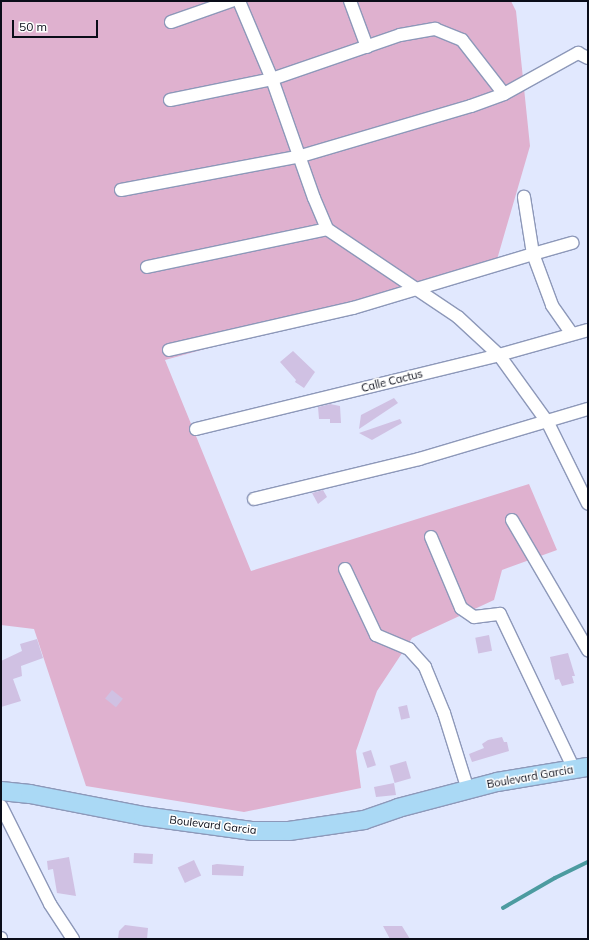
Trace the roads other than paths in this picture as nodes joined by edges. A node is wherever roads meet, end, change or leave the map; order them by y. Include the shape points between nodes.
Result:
1 (231, 1) edge
2 (239, 1) edge
3 (350, 1) edge
4 (171, 22) dead end
5 (367, 47) junction
6 (588, 58) edge
7 (272, 79) junction
8 (504, 94) junction
9 (170, 100) dead end
10 (301, 156) junction
11 (121, 190) dead end
12 (524, 197) dead end
13 (327, 229) junction
14 (572, 243) dead end
15 (533, 254) junction
16 (147, 267) dead end
17 (415, 288) junction
18 (588, 330) edge
19 (572, 334) junction
20 (169, 350) dead end
21 (499, 356) junction
22 (588, 410) edge
23 (548, 423) junction
24 (196, 429) dead end
25 (254, 499) dead end
26 (588, 504) edge
27 (512, 520) dead end
28 (432, 537) dead end
29 (345, 569) dead end
30 (588, 650) edge
31 (581, 768) edge
32 (468, 790) junction
33 (1, 791) edge
34 (1, 806) edge
35 (74, 939) edge

1 - 4 street
2 - 7 street
3 - 5 street
5 - 7 street
5 - 8 street via 400,35 435,29 462,40
6 - 8 street via 578,53
7 - 9 street
7 - 10 street
8 - 10 street
10 - 11 street
10 - 13 street
12 - 15 street
13 - 16 street
13 - 17 street
14 - 15 street
15 - 17 street
15 - 19 street via 552,305
17 - 20 street via 353,308
17 - 21 street via 458,317
18 - 19 street, Calle Cactus
19 - 21 street, Calle Cactus
21 - 23 street
21 - 24 street, Calle Cactus
22 - 23 street
23 - 25 street via 419,459
23 - 26 street
27 - 30 street
28 - 31 street via 461,608 474,617 500,614
29 - 32 street via 376,634 409,649 425,667 444,713
31 - 32 main road, Boulevard Garcia via 497,782
32 - 33 main road, Boulevard Garcia via 398,808 364,820 322,828 253,831 143,816 30,794
34 - 35 street via 50,904

